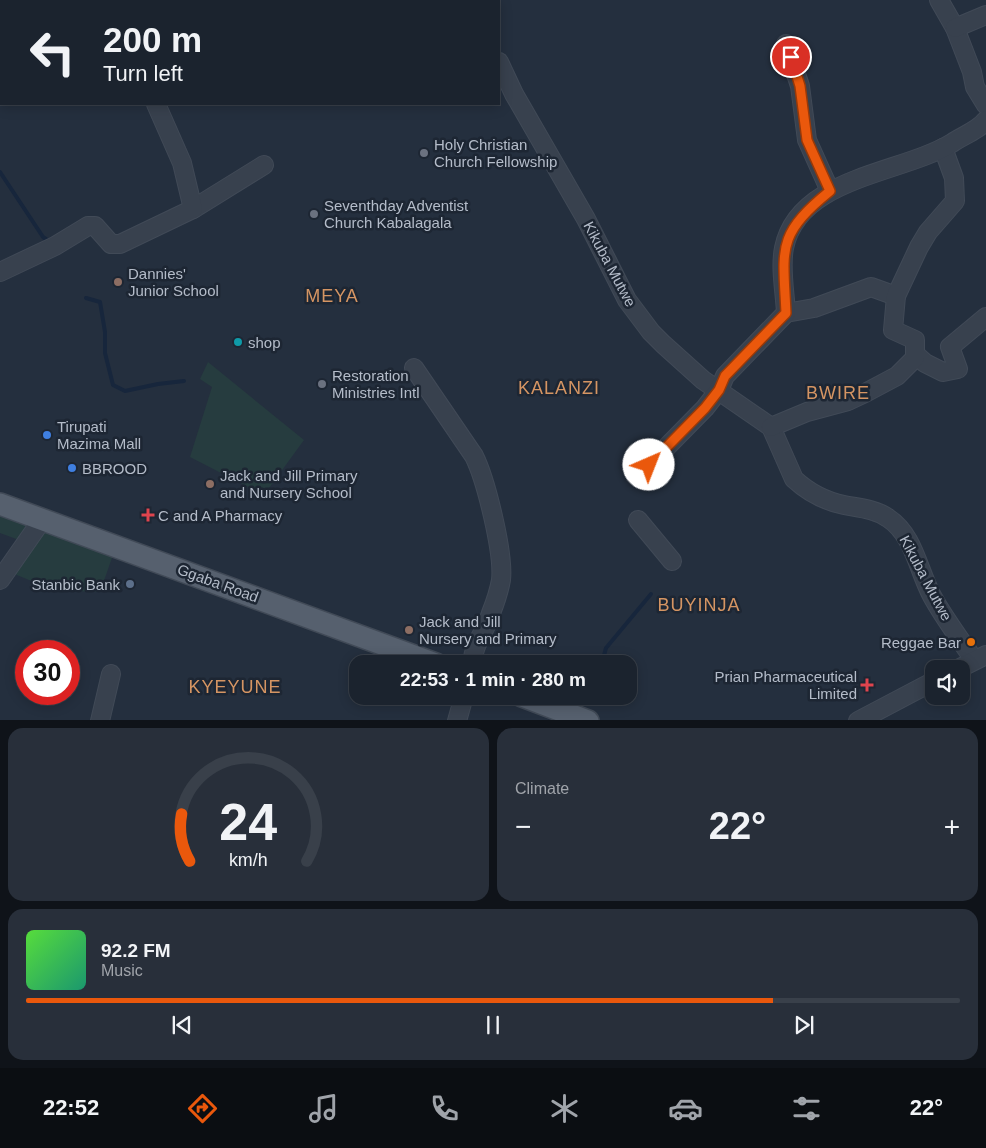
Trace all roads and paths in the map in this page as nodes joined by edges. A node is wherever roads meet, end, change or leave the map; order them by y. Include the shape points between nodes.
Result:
1 (939, 0) edge
2 (986, 15) edge
3 (955, 28) junction
4 (786, 44) dead end
5 (500, 64) edge
6 (156, 105) edge
7 (986, 105) edge
8 (986, 120) edge
9 (943, 148) junction
10 (264, 165) dead end
11 (830, 191) junction
12 (194, 209) junction
13 (0, 272) edge
14 (896, 296) junction
15 (786, 313) junction
16 (986, 317) edge
17 (915, 354) junction
18 (414, 368) dead end
19 (719, 390) junction
20 (771, 428) junction
21 (649, 465) dead end
22 (0, 504) edge
23 (42, 520) junction
24 (638, 520) dead end
25 (672, 561) dead end
26 (0, 580) edge
27 (411, 655) edge
28 (474, 655) edge
29 (980, 658) edge
30 (111, 674) dead end
31 (925, 686) edge
32 (461, 705) edge
33 (547, 705) edge
34 (100, 720) edge
35 (457, 720) edge
36 (588, 720) edge
37 (858, 720) edge

1 - 3 street
2 - 3 street
3 - 7 street via 975,87
4 - 11 street via 800,86 807,140
5 - 19 street, Kikuba Mutwe via 627,300 663,344
6 - 12 street via 182,163
8 - 9 street
9 - 11 street
9 - 14 street via 954,178 955,201 928,232
10 - 12 street
11 - 15 street via 802,214 789,235 783,257
12 - 13 street via 120,244 111,244 95,226 88,226
14 - 15 street via 871,287 814,308
14 - 17 street via 893,330 915,340
15 - 19 street via 725,376
16 - 17 street via 950,347 958,369 943,372
17 - 20 street via 907,368 865,393
18 - 28 street via 474,456 497,541 501,580
19 - 20 street, Kikuba Mutwe
19 - 21 street
20 - 29 street, Kikuba Mutwe via 794,479 801,485 816,495 876,512 897,525 910,543 932,596
22 - 23 main road, Ggaba Road
23 - 26 street
23 - 27 main road, Ggaba Road
24 - 25 street
30 - 34 street
31 - 37 street
32 - 35 street
33 - 36 main road

